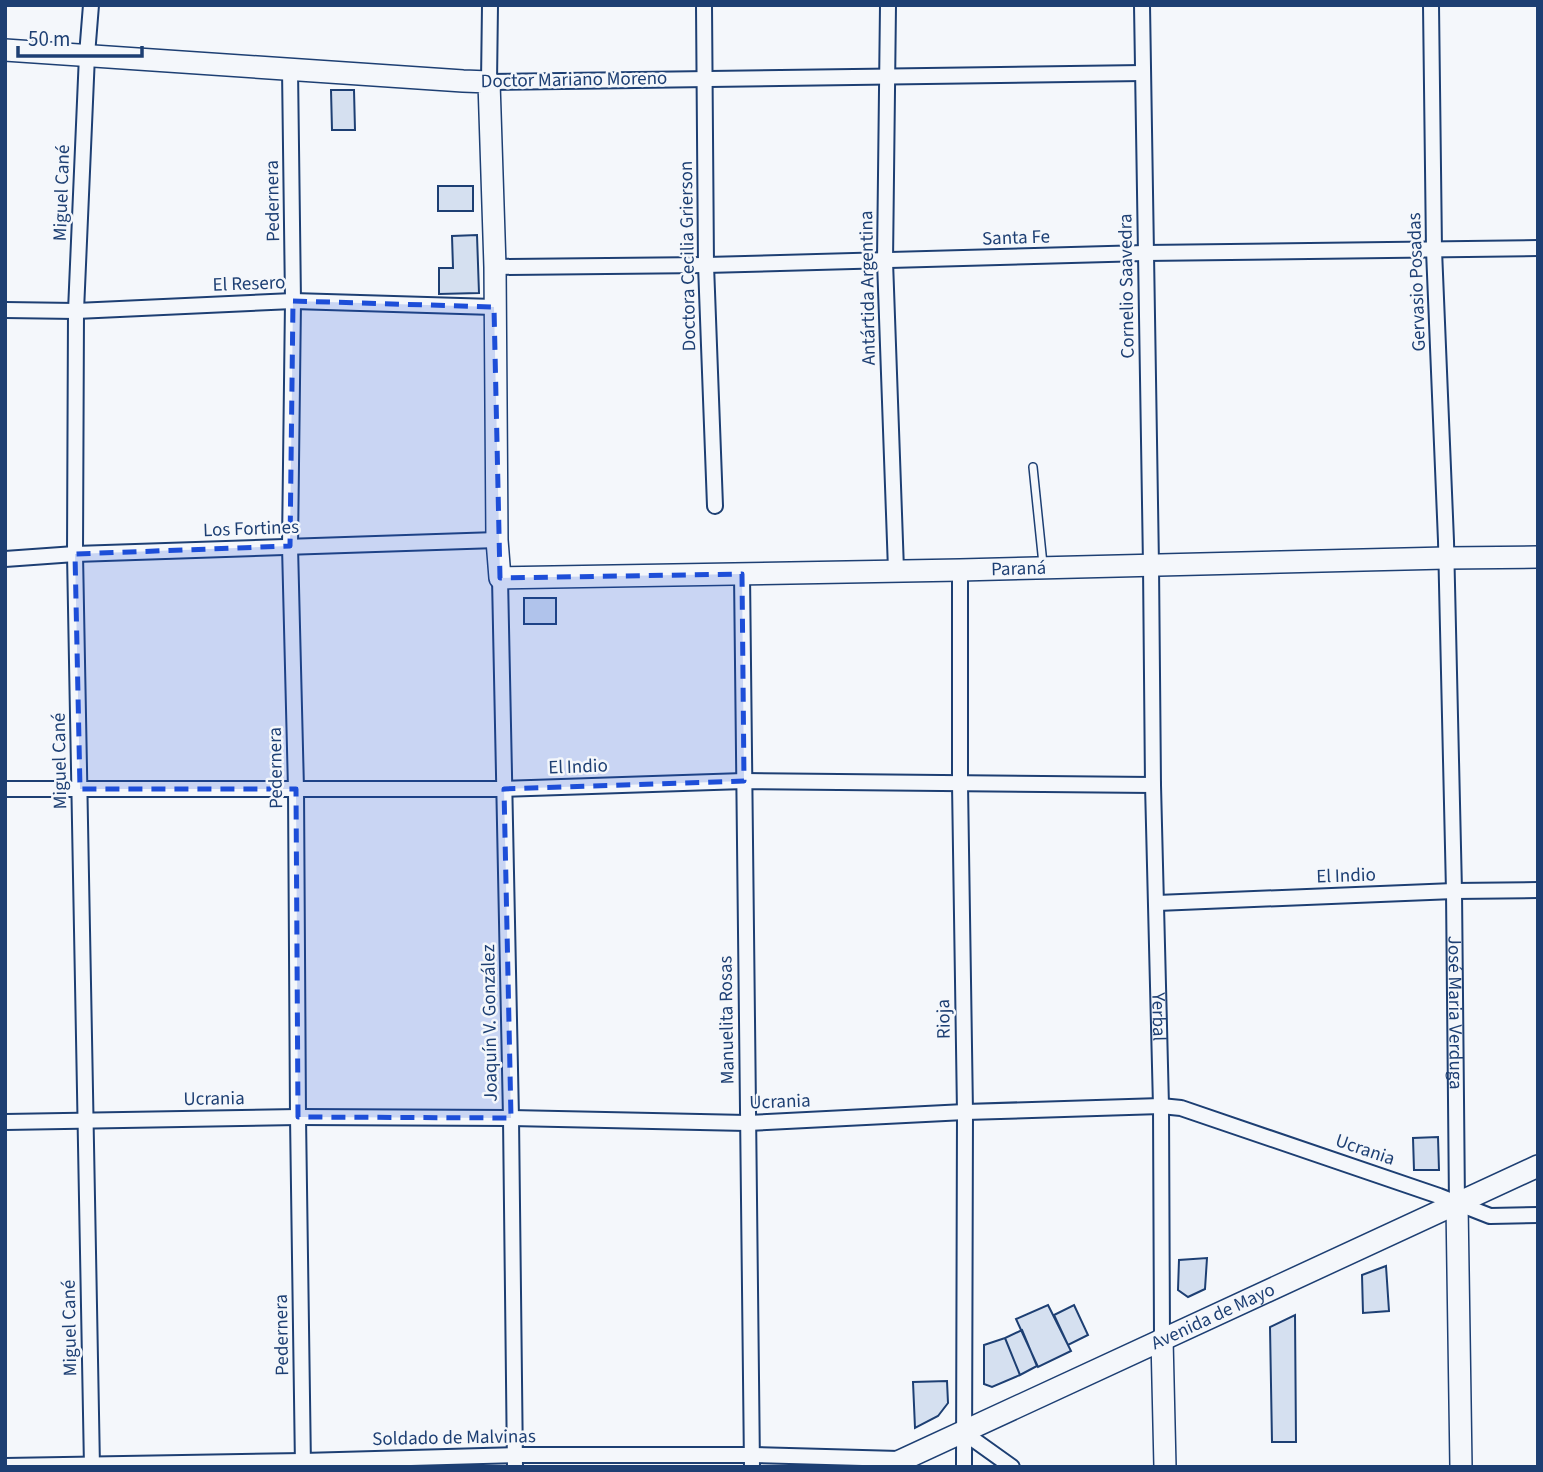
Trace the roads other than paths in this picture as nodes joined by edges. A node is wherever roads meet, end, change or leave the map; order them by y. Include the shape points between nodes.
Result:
1 (91, 5) edge
2 (490, 5) edge
3 (704, 5) edge
4 (888, 5) edge
5 (1142, 5) edge
6 (1431, 5) edge
7 (5, 50) edge
8 (87, 55) junction
9 (290, 69) junction
10 (1143, 73) junction
11 (889, 77) junction
12 (705, 79) junction
13 (489, 82) junction
14 (1538, 248) edge
15 (1434, 250) junction
16 (1145, 253) junction
17 (885, 261) junction
18 (706, 265) junction
19 (495, 267) junction
20 (293, 301) junction
21 (494, 307) junction
22 (5, 310) edge
23 (76, 311) junction
24 (1033, 467) dead end
25 (715, 506) dead end
26 (497, 540) junction
27 (290, 546) junction
28 (75, 554) junction
29 (1538, 557) edge
30 (1446, 558) junction
31 (5, 559) edge
32 (1151, 565) junction
33 (1043, 568) junction
34 (897, 570) junction
35 (960, 570) junction
36 (742, 574) junction
37 (500, 578) junction
38 (744, 781) junction
39 (960, 784) junction
40 (1153, 785) junction
41 (5, 789) edge
42 (80, 789) junction
43 (296, 789) junction
44 (504, 789) junction
45 (1538, 890) edge
46 (1454, 891) junction
47 (1157, 903) junction
48 (1161, 1106) junction
49 (964, 1112) junction
50 (298, 1117) junction
51 (511, 1118) junction
52 (85, 1121) junction
53 (5, 1122) edge
54 (747, 1123) junction
55 (1538, 1166) edge
56 (1457, 1204) junction
57 (1538, 1215) edge
58 (1162, 1339) junction
59 (963, 1432) junction
60 (515, 1461) edge
61 (751, 1461) edge
62 (895, 1463) edge
63 (303, 1464) edge
64 (92, 1465) edge
65 (5, 1466) edge
66 (964, 1467) edge
67 (1012, 1467) edge
68 (1164, 1467) edge
69 (1461, 1467) edge

1 - 8 street, Miguel Cané
2 - 13 street
3 - 12 street, Doctora Cecilia Grierson
4 - 11 street, Antártida Argentina
5 - 10 street, Cornelio Saavedra
6 - 15 street, Gervasio Posadas
7 - 8 street, Doctor Mariano Moreno
8 - 9 street, Doctor Mariano Moreno
8 - 23 street, Miguel Cané
9 - 13 street, Doctor Mariano Moreno
9 - 20 street, Pedernera
10 - 11 street, Doctor Mariano Moreno
10 - 16 street, Cornelio Saavedra
11 - 12 street, Doctor Mariano Moreno
11 - 17 street, Antártida Argentina
12 - 13 street, Doctor Mariano Moreno
12 - 18 street, Doctora Cecilia Grierson
13 - 19 street
14 - 15 street, Santa Fe
15 - 16 street, Santa Fe
15 - 30 street, Gervasio Posadas
16 - 17 street, Santa Fe
16 - 32 street, Cornelio Saavedra
17 - 18 street, Santa Fe
17 - 34 street, Antártida Argentina
18 - 19 street, Santa Fe
18 - 25 street, Doctora Cecilia Grierson
19 - 21 street
20 - 21 street, El Resero
20 - 23 street, El Resero
20 - 27 street, Pedernera
21 - 26 street
22 - 23 street, El Resero
23 - 28 street, Miguel Cané
24 - 33 lane
26 - 27 street, Los Fortines
26 - 37 street
27 - 28 street, Los Fortines
27 - 43 street, Pedernera
28 - 31 street, Los Fortines
28 - 42 street, Miguel Cané
29 - 30 street, Paraná
30 - 32 street, Paraná
30 - 46 street, José Maria Verduga
32 - 33 street, Paraná
32 - 40 street, Yerbal
33 - 35 street, Paraná
34 - 35 street, Paraná
34 - 36 street, Paraná
35 - 39 street, Rioja
36 - 37 street, Paraná
36 - 38 street, Manuelita Rosas
37 - 44 street, Joaquín V. González
38 - 39 street, El Indio
38 - 44 street, El Indio
38 - 54 street, Manuelita Rosas
39 - 40 street, El Indio
39 - 49 street, Rioja
40 - 47 street, Yerbal
41 - 42 street, El Indio
42 - 43 street, El Indio
42 - 52 street, Miguel Cané
43 - 44 street, El Indio
43 - 50 street, Pedernera
44 - 51 street, Joaquín V. González
45 - 46 street, El Indio
46 - 47 street, El Indio
46 - 56 street, José Maria Verduga
47 - 48 street, Yerbal
48 - 49 street, Ucrania
48 - 56 street, Ucrania via 1181,1108
48 - 58 street, Yerbal
49 - 54 street, Ucrania
49 - 59 street, Rioja
50 - 51 street, Ucrania
50 - 52 street, Ucrania
50 - 63 street, Pedernera
51 - 54 street, Ucrania
51 - 60 street, Joaquín V. González
52 - 53 street, Ucrania
52 - 64 street, Miguel Cané
54 - 61 street, Manuelita Rosas
55 - 56 street, Avenida de Mayo
56 - 57 street, Ucrania via 1490,1216
56 - 58 street, Avenida de Mayo
56 - 69 street, José Maria Verduga
58 - 59 street, Avenida de Mayo
58 - 68 street, Yerbal
59 - 62 street, Avenida de Mayo
59 - 66 street, Rioja
59 - 67 street
60 - 61 street, Soldado de Malvinas
60 - 63 street, Soldado de Malvinas
61 - 62 street, Soldado de Malvinas
63 - 64 street, Soldado de Malvinas
64 - 65 street, Soldado de Malvinas

